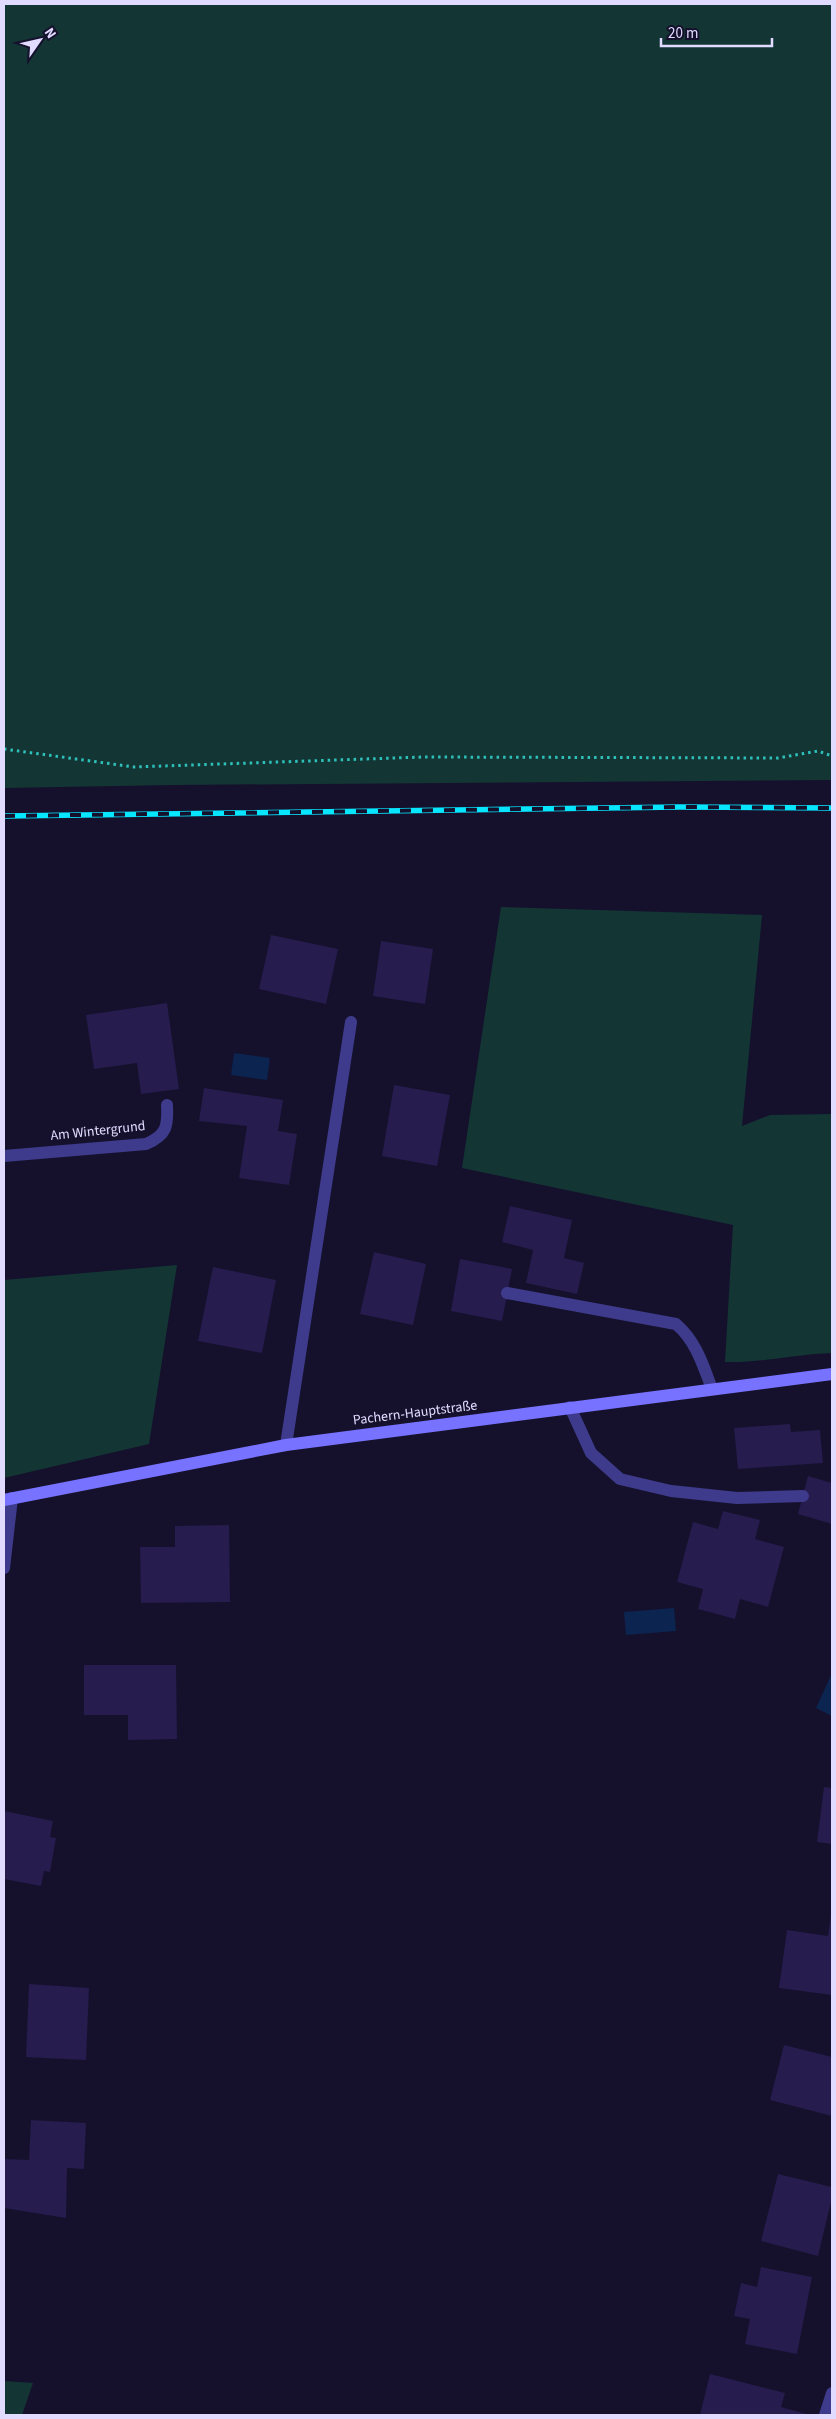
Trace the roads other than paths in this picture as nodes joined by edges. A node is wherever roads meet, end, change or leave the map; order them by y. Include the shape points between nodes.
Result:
1 (351, 1022) dead end
2 (167, 1105) dead end
3 (4, 1156) edge
4 (507, 1293) dead end
5 (832, 1374) edge
6 (712, 1389) junction
7 (570, 1407) junction
8 (286, 1444) junction
9 (802, 1496) dead end
10 (8, 1499) edge
11 (4, 1568) edge
12 (832, 2393) edge
13 (825, 2415) edge

1 - 8 street
2 - 3 street, Am Wintergrund via 168,1124 158,1139 146,1144
4 - 6 street via 676,1324 696,1347
5 - 6 main road, Pachern-Hauptstraße
6 - 7 main road, Pachern-Hauptstraße
7 - 8 main road, Pachern-Hauptstraße
7 - 9 street via 591,1453 620,1479 671,1491 737,1498
8 - 10 main road, Pachern-Hauptstraße
10 - 11 street
12 - 13 street

